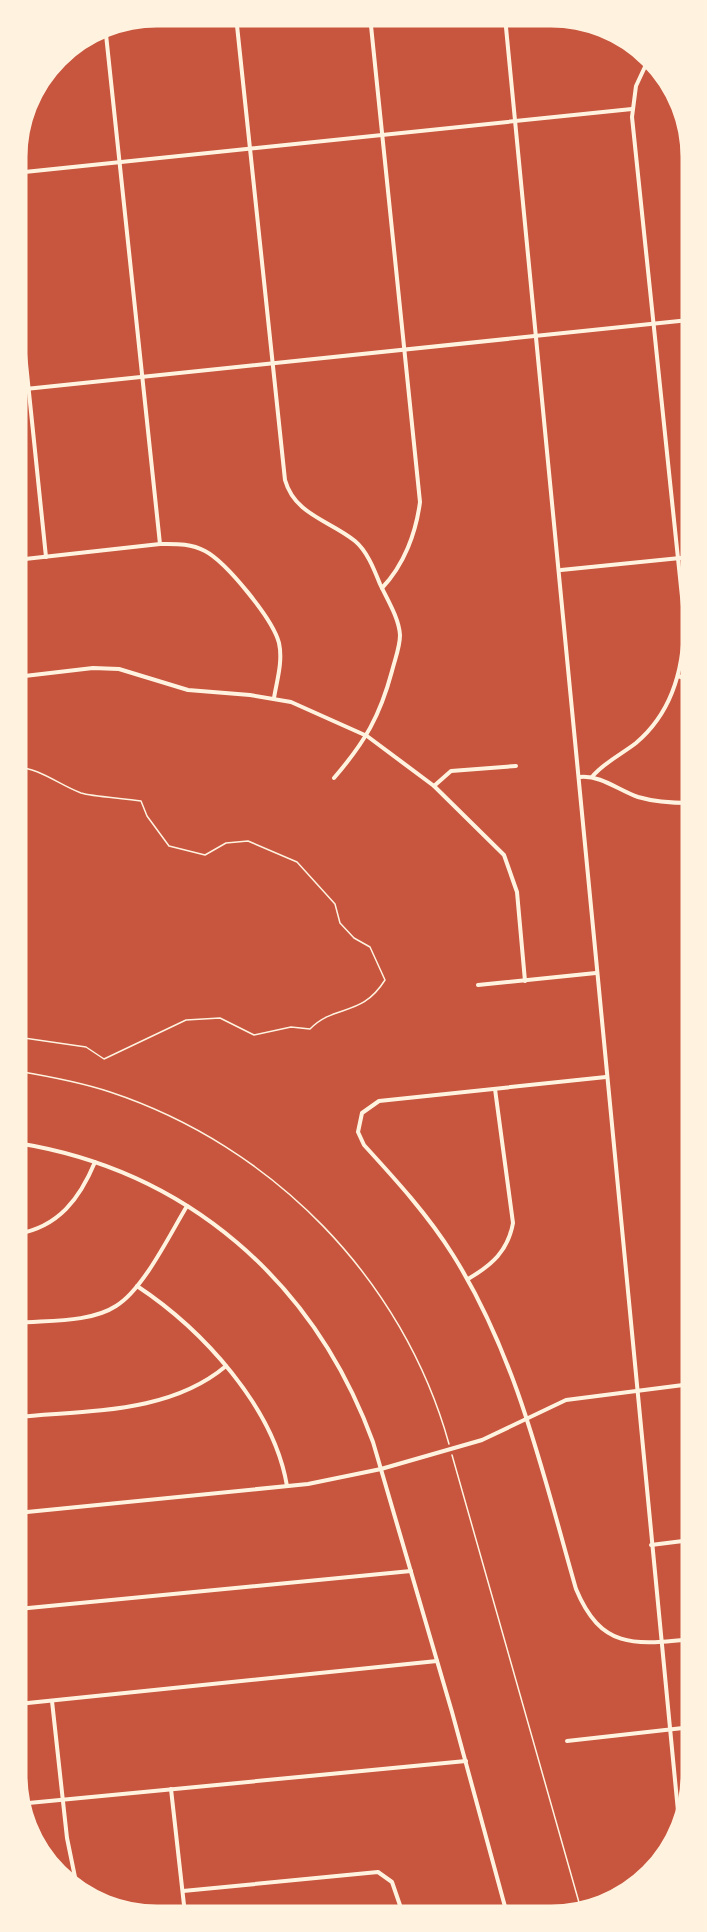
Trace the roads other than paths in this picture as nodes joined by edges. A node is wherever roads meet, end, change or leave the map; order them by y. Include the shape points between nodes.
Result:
1 (237, 26) edge
2 (371, 26) edge
3 (506, 26) edge
4 (106, 35) edge
5 (645, 66) edge
6 (632, 109) junction
7 (516, 121) junction
8 (382, 135) junction
9 (250, 149) junction
10 (120, 162) junction
11 (26, 172) edge
12 (682, 321) edge
13 (654, 324) junction
14 (538, 336) junction
15 (405, 350) junction
16 (26, 361) edge
17 (272, 364) junction
18 (142, 377) junction
19 (26, 389) edge
20 (29, 389) junction
21 (160, 544) junction
22 (46, 556) junction
23 (677, 558) junction
24 (682, 558) edge
25 (26, 559) edge
26 (561, 570) junction
27 (382, 588) junction
28 (682, 611) edge
29 (682, 651) edge
30 (26, 676) edge
31 (678, 676) junction
32 (682, 677) edge
33 (274, 698) junction
34 (367, 736) junction
35 (516, 766) dead end
36 (334, 777) dead end
37 (580, 777) junction
38 (592, 777) junction
39 (434, 786) junction
40 (682, 803) edge
41 (596, 974) junction
42 (525, 981) junction
43 (478, 986) dead end
44 (606, 1077) junction
45 (495, 1089) junction
46 (26, 1144) edge
47 (95, 1162) junction
48 (187, 1206) junction
49 (26, 1232) edge
50 (468, 1279) junction
51 (138, 1286) junction
52 (26, 1322) edge
53 (226, 1366) junction
54 (681, 1385) edge
55 (637, 1390) junction
56 (26, 1416) edge
57 (527, 1419) junction
58 (381, 1469) junction
59 (287, 1486) junction
60 (26, 1513) edge
61 (681, 1541) edge
62 (651, 1545) junction
63 (411, 1570) junction
64 (26, 1608) edge
65 (681, 1640) edge
66 (661, 1642) junction
67 (437, 1661) junction
68 (52, 1701) junction
69 (26, 1703) edge
70 (681, 1728) edge
71 (670, 1729) junction
72 (567, 1741) dead end
73 (466, 1761) junction
74 (171, 1789) junction
75 (62, 1799) junction
76 (28, 1803) edge
77 (677, 1808) edge
78 (75, 1878) edge
79 (183, 1891) junction
80 (184, 1906) edge
81 (400, 1906) edge
82 (505, 1906) edge

1 - 9 street
2 - 8 street
3 - 7 street
4 - 10 street
5 - 6 street
6 - 7 street
6 - 13 street
7 - 8 street
7 - 14 street
8 - 9 street
8 - 15 street
9 - 10 street
9 - 17 street
10 - 11 street
10 - 18 street
12 - 13 street
13 - 14 street
13 - 23 street
14 - 15 street
14 - 26 street
15 - 17 street
15 - 27 street via 420,502 410,543
16 - 20 street
17 - 18 street
17 - 27 street via 288,490 298,506 356,542
18 - 20 street
18 - 21 street
19 - 20 street
20 - 22 street
21 - 22 street
21 - 33 street via 192,545 208,553 268,621 280,652
22 - 25 street
23 - 24 street
23 - 26 street
23 - 28 street
26 - 37 street
27 - 34 street via 399,627 399,644 380,710
29 - 31 street
30 - 33 street via 108,668 188,690
31 - 32 street
31 - 38 street via 666,707 648,731
33 - 34 street via 311,709
34 - 36 street
34 - 39 street
35 - 39 street via 451,771
37 - 38 street
37 - 41 street
38 - 40 street via 638,797
39 - 42 street via 495,844 510,867 517,892
41 - 42 street
41 - 44 street
42 - 43 street
44 - 45 street
44 - 55 street
45 - 50 street via 513,1223 508,1242 495,1260
45 - 50 street via 380,1101 362,1113 358,1132 364,1145 435,1227
46 - 47 street
47 - 48 street via 148,1184
47 - 49 street via 79,1196 62,1214
48 - 51 street
48 - 58 street via 213,1222 258,1260 313,1324 357,1401
50 - 57 street via 505,1354
51 - 52 street via 116,1307 101,1313
51 - 53 street via 190,1327
53 - 56 street via 189,1391 152,1403
53 - 59 street via 271,1440
54 - 55 street
55 - 57 street via 566,1400
55 - 62 street
57 - 58 street via 482,1440
57 - 66 street via 576,1589 588,1614 622,1640
58 - 59 street
58 - 63 street
59 - 60 street
61 - 62 street
62 - 66 street
63 - 64 street
63 - 67 street
65 - 66 street
66 - 71 street
67 - 68 street
67 - 73 street
68 - 69 street
68 - 75 street
70 - 71 street
71 - 72 street
71 - 77 street
73 - 74 street
73 - 82 street
74 - 75 street
74 - 79 street
75 - 76 street
75 - 78 street
79 - 80 street
79 - 81 street via 378,1872 392,1882

